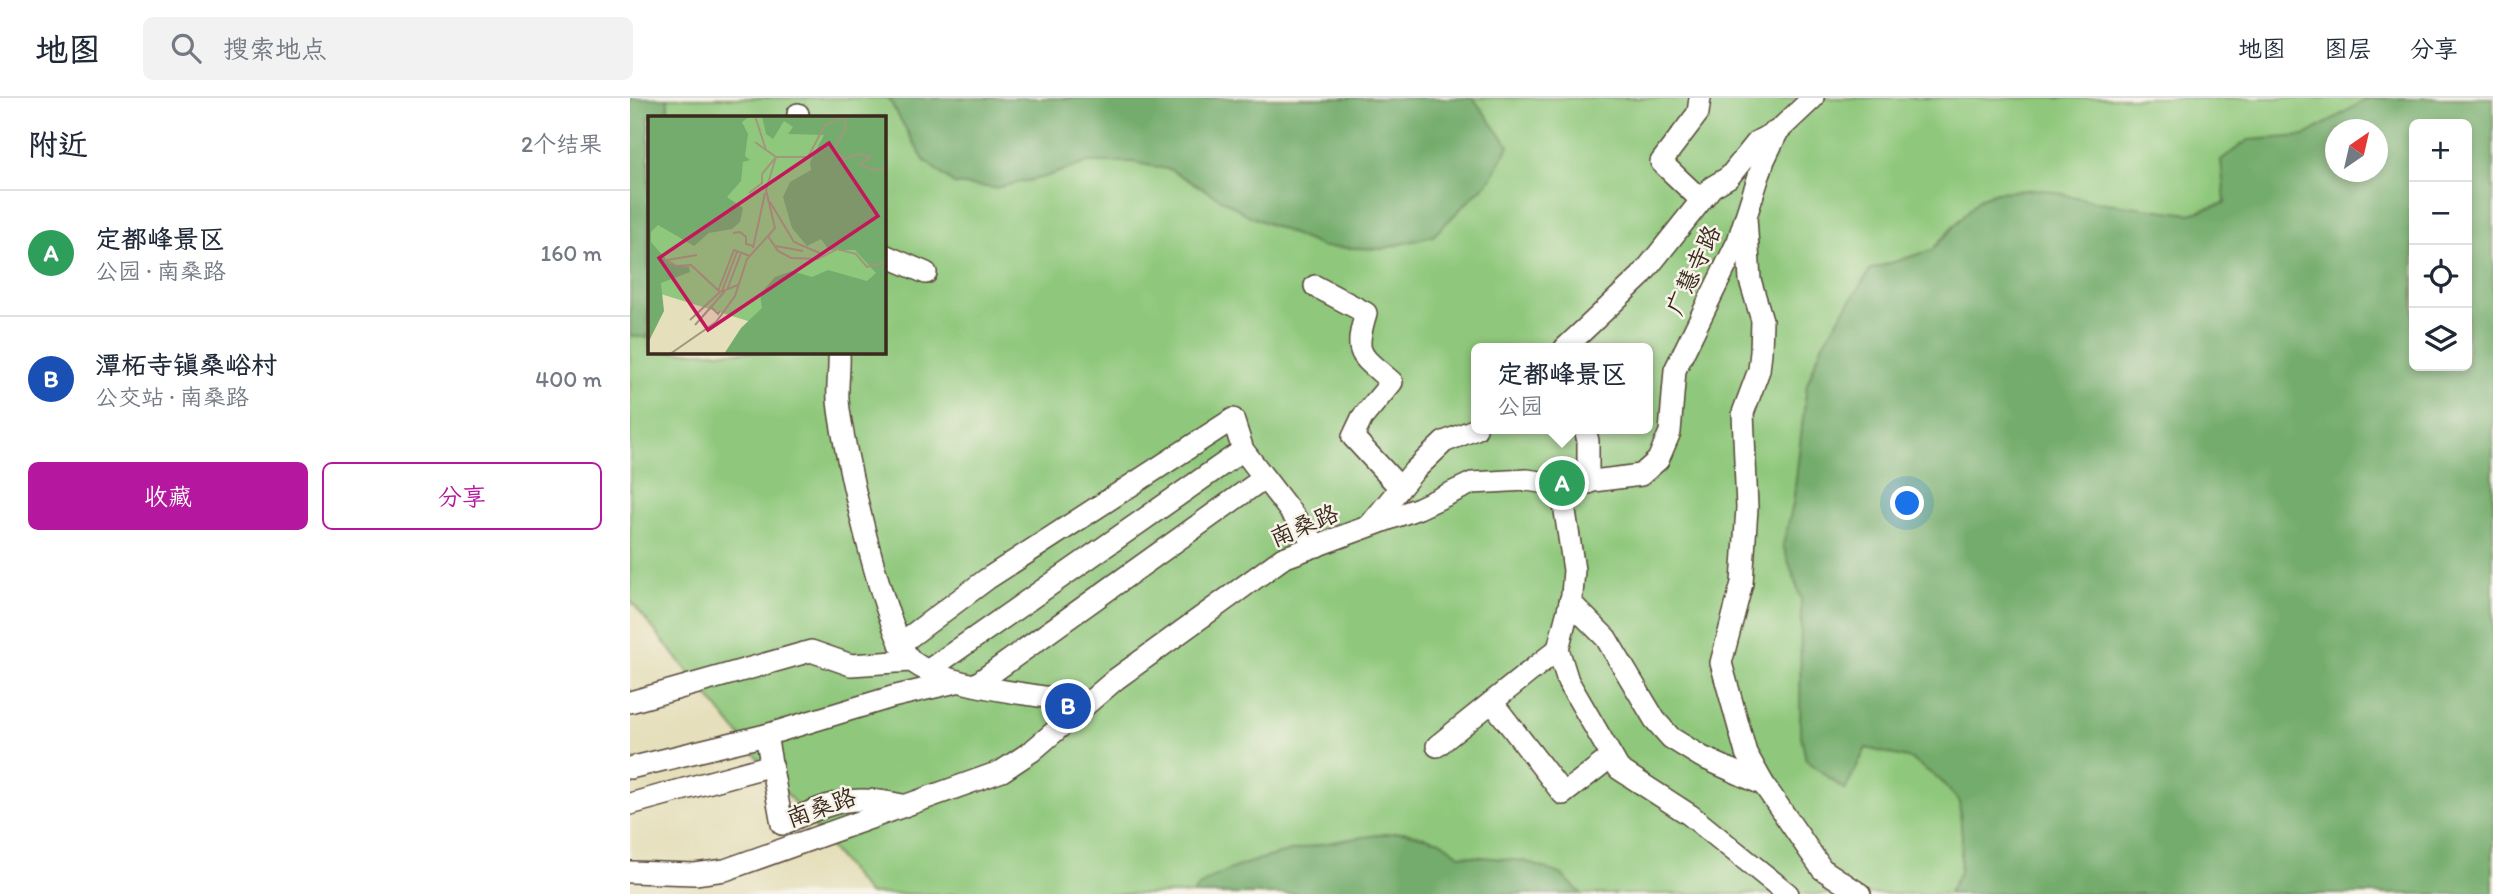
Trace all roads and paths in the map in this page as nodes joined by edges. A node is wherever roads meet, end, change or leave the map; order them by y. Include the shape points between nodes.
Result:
1 (1700, 98) edge
2 (1813, 98) edge
3 (1779, 131) junction
4 (1701, 200) junction
5 (1746, 217) junction
6 (886, 256) edge
7 (926, 273) dead end
8 (1315, 286) dead end
9 (1570, 343) edge
10 (839, 354) edge
11 (1471, 431) edge
12 (1586, 434) edge
13 (1243, 450) junction
14 (1264, 478) junction
15 (1588, 483) junction
16 (1561, 485) junction
17 (1400, 488) junction
18 (1368, 527) junction
19 (1317, 546) junction
20 (1570, 602) junction
21 (1558, 649) junction
22 (914, 658) junction
23 (965, 683) junction
24 (630, 702) edge
25 (1492, 702) junction
26 (1086, 703) junction
27 (766, 735) junction
28 (1437, 746) dead end
29 (1611, 757) junction
30 (772, 765) junction
31 (630, 768) edge
32 (1764, 785) junction
33 (630, 804) edge
34 (904, 806) junction
35 (630, 872) edge
36 (1788, 894) edge
37 (1860, 894) edge

1 - 4 street via 1698,113 1661,162
2 - 3 street, 广慧寺路
3 - 4 street via 1758,141 1729,177
3 - 5 street, 广慧寺路 via 1764,160
4 - 9 street via 1641,276
5 - 15 street, 广慧寺路 via 1714,295 1675,370 1670,432 1658,460 1641,475
5 - 32 street via 1750,280 1762,320 1761,352 1742,413 1747,508 1742,583 1721,663 1746,753
6 - 7 street
8 - 17 street via 1366,313 1360,354 1392,382 1362,418 1353,437
10 - 22 street via 844,442 884,602
11 - 17 street via 1444,442
12 - 15 street
13 - 14 street
13 - 22 street
13 - 22 street via 1233,419 1010,564
14 - 19 street
14 - 23 street
15 - 16 street, 广慧寺路
16 - 18 street, 南桑路 via 1527,480 1472,483
16 - 20 street via 1574,570
17 - 18 street
18 - 19 street, 南桑路
19 - 26 street, 南桑路 via 1283,558
20 - 21 street
20 - 32 street via 1606,638 1655,720 1671,738
21 - 25 street
21 - 29 street via 1568,681
22 - 23 street
22 - 24 street via 851,665 811,651
23 - 26 street
23 - 27 street via 892,697
25 - 28 street
25 - 29 street via 1563,794
26 - 34 street, 南桑路 via 1002,771
27 - 30 street
27 - 31 street
29 - 36 street via 1619,769 1690,815
30 - 33 street
30 - 34 street via 782,824 838,800 874,799
32 - 37 street via 1822,869
34 - 35 street, 南桑路 via 724,870

